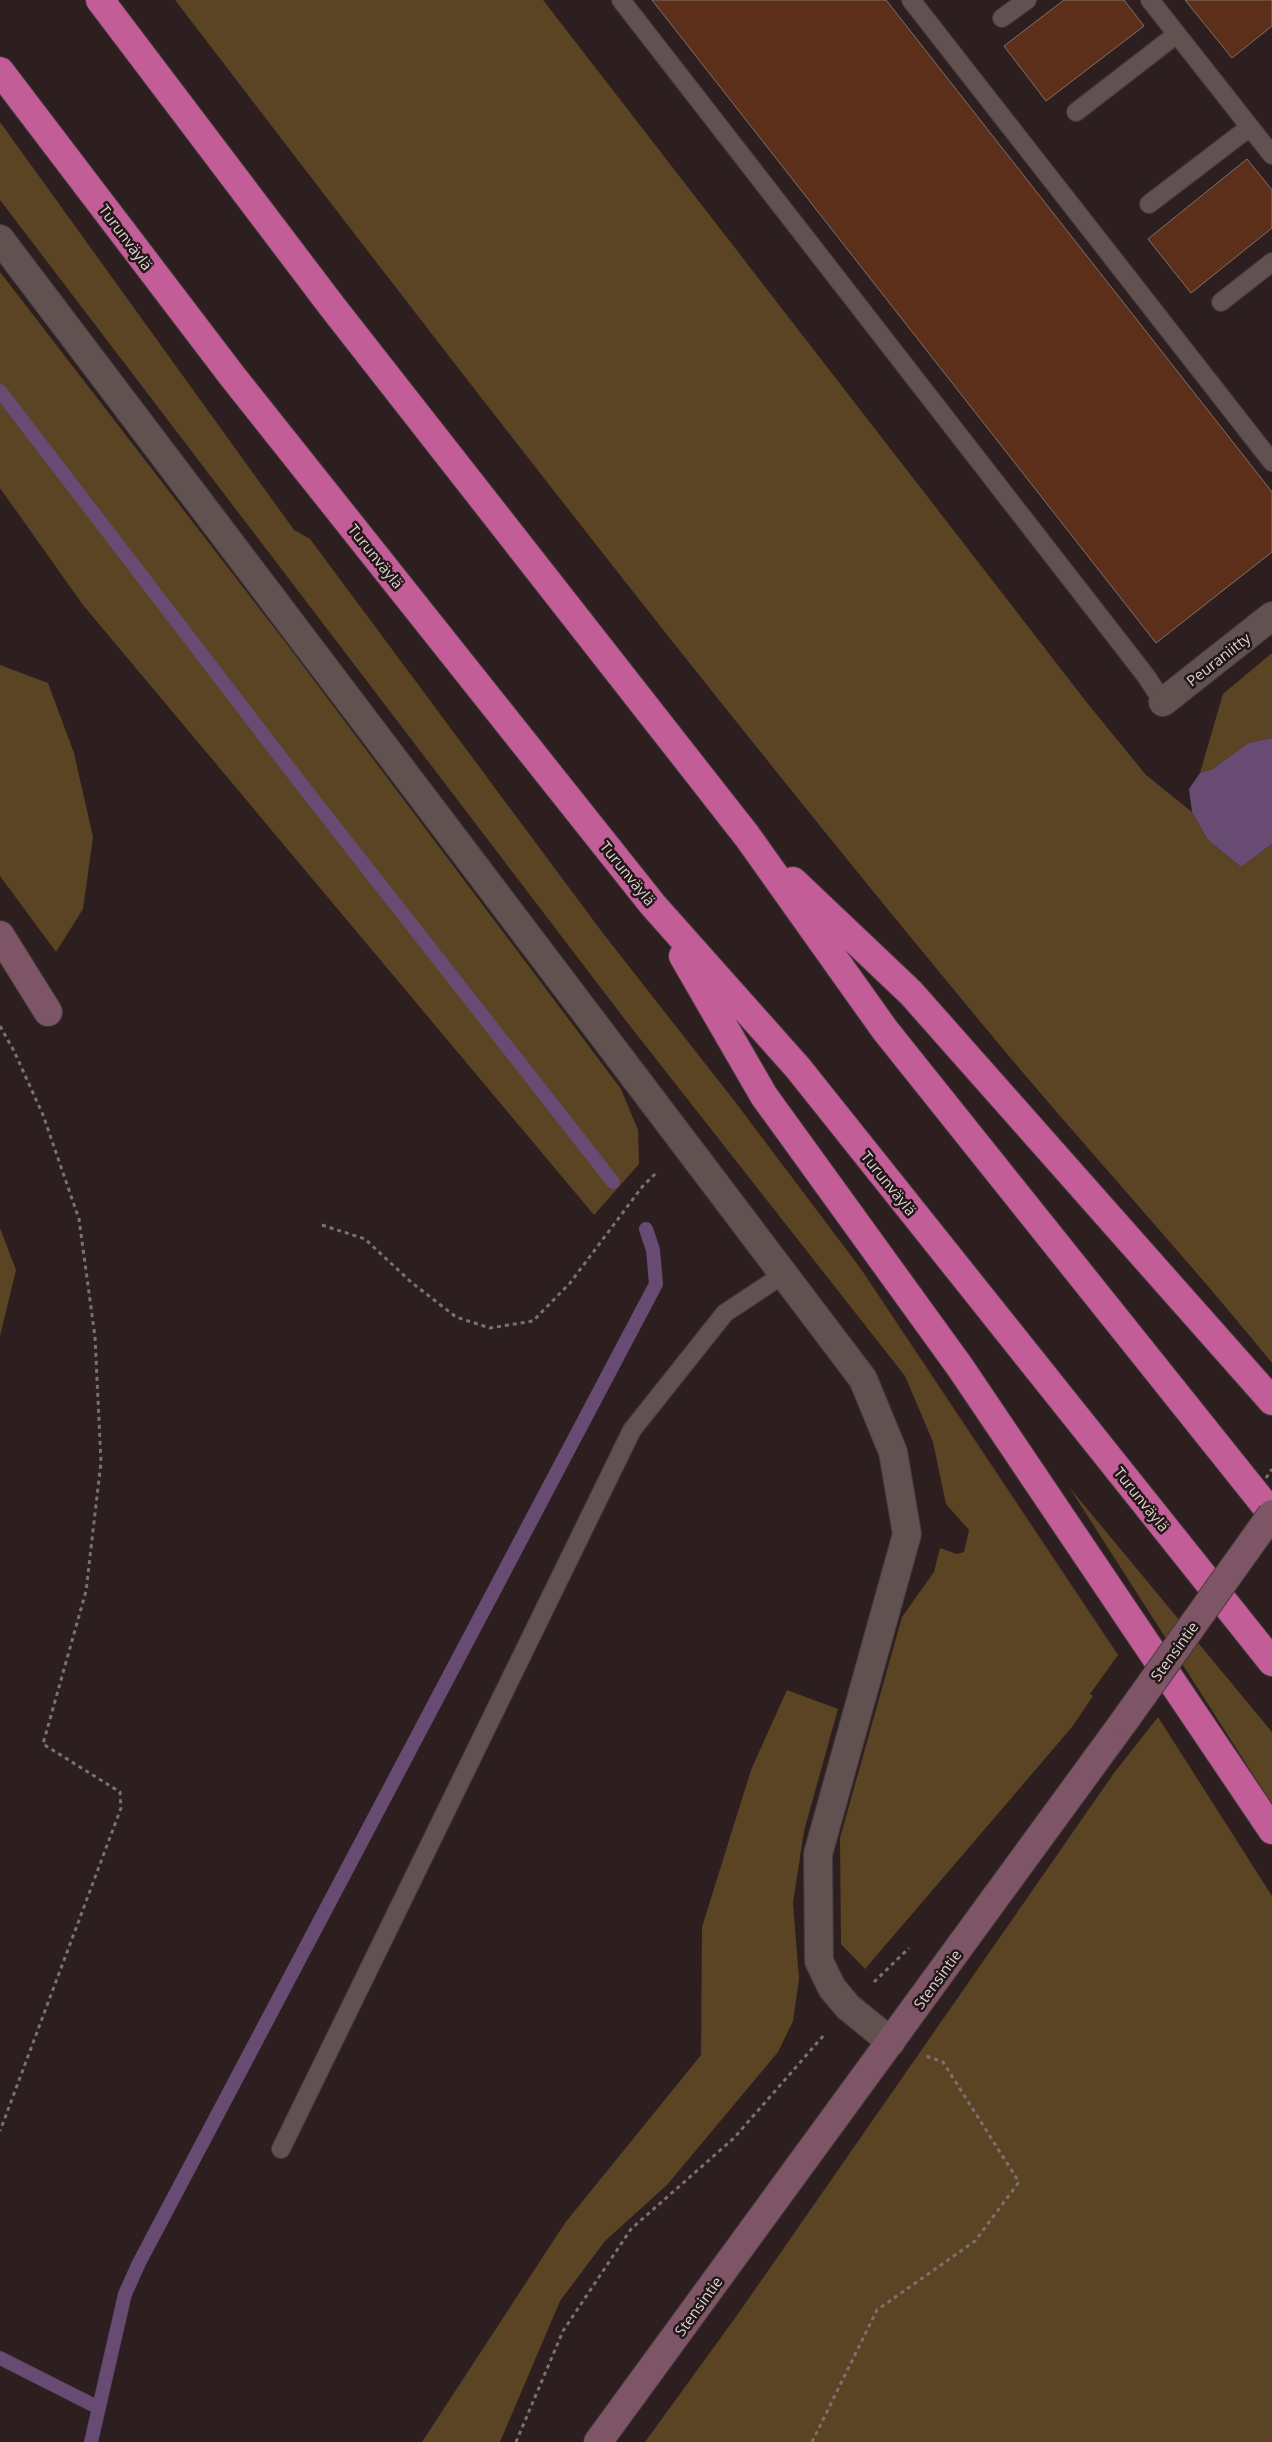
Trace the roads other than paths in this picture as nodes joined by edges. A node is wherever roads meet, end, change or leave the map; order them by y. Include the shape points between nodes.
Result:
1 (100, 0) edge
2 (621, 0) edge
3 (911, 0) edge
4 (1027, 0) edge
5 (1150, 0) edge
6 (1002, 18) dead end
7 (1178, 34) junction
8 (0, 71) edge
9 (1076, 112) dead end
10 (1250, 127) junction
11 (1272, 154) edge
12 (1149, 204) dead end
13 (0, 239) edge
14 (1272, 262) edge
15 (1221, 302) dead end
16 (1272, 462) edge
17 (1272, 616) edge
18 (1163, 702) joint
19 (747, 836) junction
20 (653, 905) junction
21 (0, 935) edge
22 (48, 1012) dead end
23 (784, 1274) junction
24 (1272, 1401) edge
25 (1272, 1514) edge
26 (1272, 1662) edge
27 (1272, 1830) edge
28 (891, 2042) junction
29 (281, 2149) dead end
30 (598, 2442) edge

1 - 19 highway via 331,305
2 - 18 lane via 1134,660
3 - 16 lane
4 - 6 lane
5 - 7 lane
7 - 9 lane
7 - 10 lane
8 - 20 highway, Turunväylä via 233,378
10 - 11 lane
10 - 12 lane
13 - 23 street
14 - 15 lane
17 - 18 street, Peuraniitty
19 - 24 highway via 911,993
19 - 25 highway via 885,1030
20 - 26 highway, Turunväylä via 798,1068
20 - 27 highway via 764,1096 960,1366
21 - 22 main road
23 - 28 street via 864,1380 893,1452 907,1534 818,1854 819,1960 832,1988 848,2007
23 - 29 lane via 725,1313 632,1430
25 - 28 main road, Stensintie, bridge
28 - 30 main road, Stensintie

